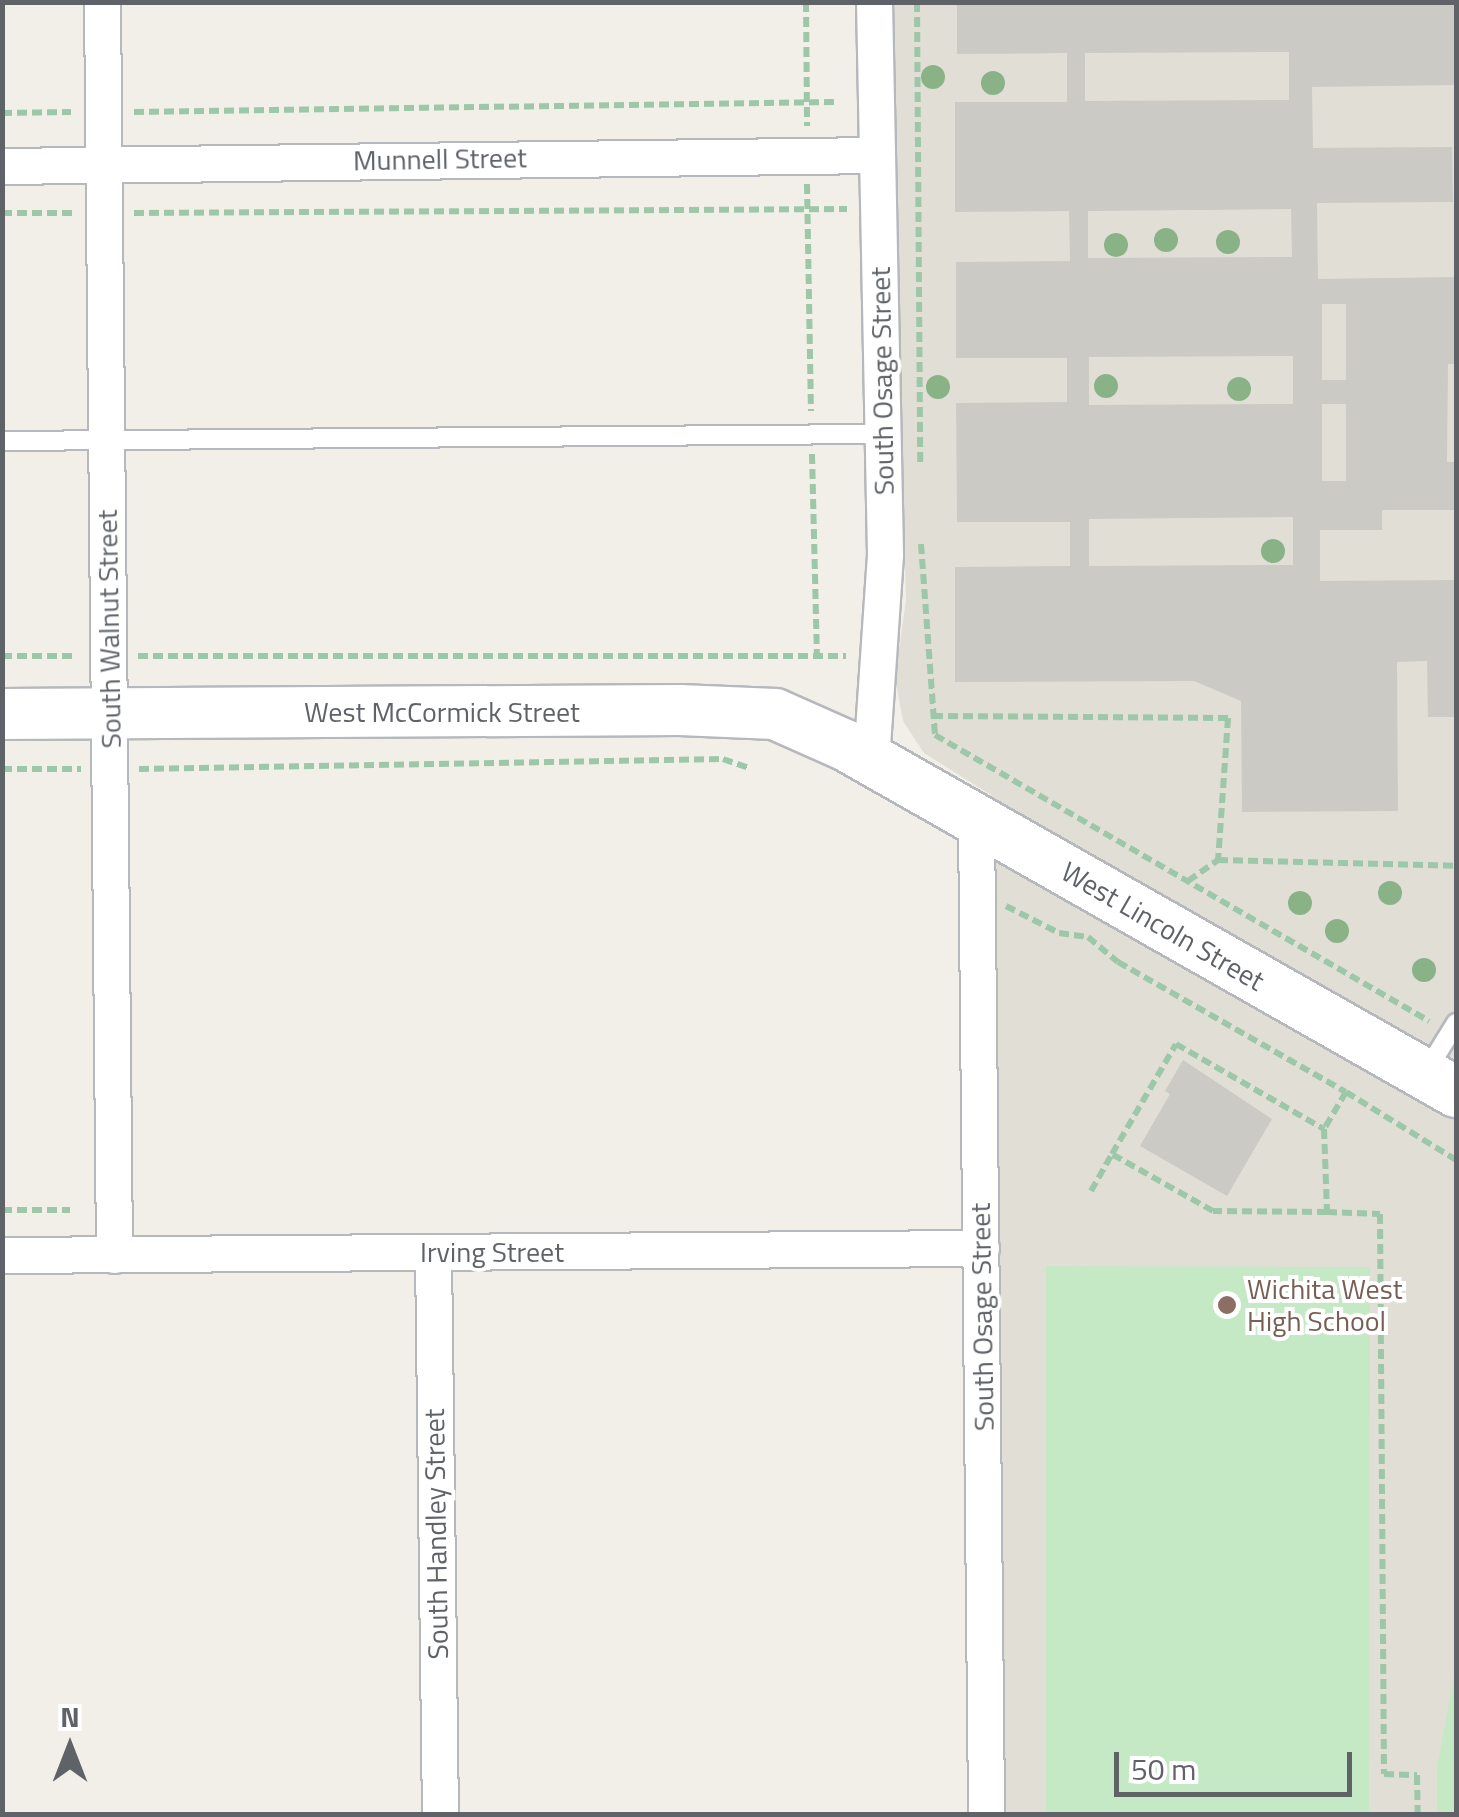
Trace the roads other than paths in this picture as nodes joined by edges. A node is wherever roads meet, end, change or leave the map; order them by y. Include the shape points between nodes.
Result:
1 (102, 2) edge
2 (874, 2) edge
3 (877, 155) junction
4 (103, 164) junction
5 (2, 166) edge
6 (883, 434) junction
7 (2, 440) edge
8 (106, 440) junction
9 (2, 714) edge
10 (110, 714) junction
11 (870, 760) junction
12 (976, 820) junction
13 (1447, 1055) edge
14 (981, 1248) junction
15 (433, 1252) junction
16 (2, 1255) edge
17 (114, 1255) junction
18 (440, 1814) edge
19 (986, 1814) edge

1 - 4 street, South Walnut Street
2 - 3 street, South Osage Street
3 - 4 street, Munnell Street
3 - 6 street, South Osage Street
4 - 5 street, Munnell Street
4 - 8 street, South Walnut Street
6 - 8 lane
6 - 11 street, South Osage Street via 885,554
7 - 8 lane
8 - 10 street, South Walnut Street
9 - 10 street, West McCormick Street
10 - 11 street, West McCormick Street via 774,714
10 - 17 street, South Walnut Street
11 - 12 street, West Lincoln Street
12 - 13 street, West Lincoln Street
12 - 14 street, South Osage Street
14 - 15 street, Irving Street
14 - 19 street, South Osage Street
15 - 17 street, Irving Street
15 - 18 street, South Handley Street
16 - 17 street, Irving Street

